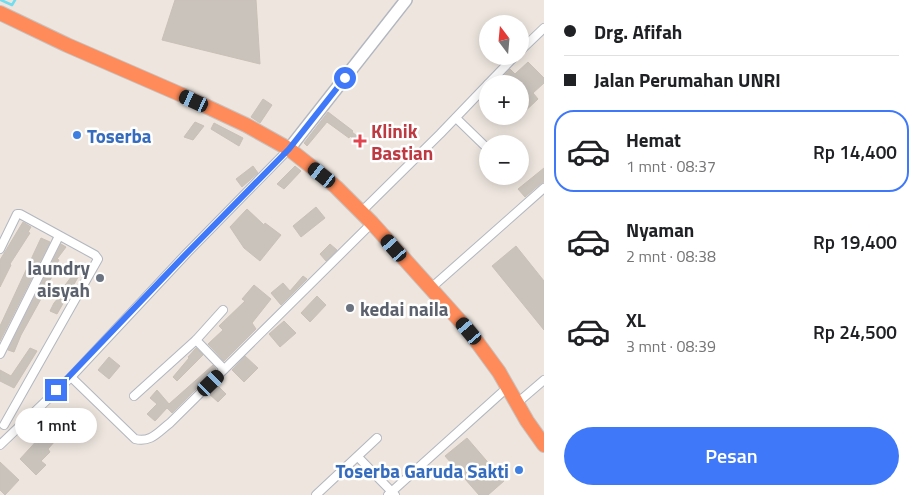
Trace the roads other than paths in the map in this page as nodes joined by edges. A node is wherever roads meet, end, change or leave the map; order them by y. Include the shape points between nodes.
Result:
1 (406, 0) edge
2 (0, 13) edge
3 (544, 29) edge
4 (529, 43) edge
5 (506, 65) edge
6 (497, 75) edge
7 (479, 94) edge
8 (456, 118) junction
9 (479, 140) edge
10 (289, 149) junction
11 (544, 188) edge
12 (361, 212) junction
13 (372, 223) junction
14 (59, 236) junction
15 (0, 248) edge
16 (431, 288) junction
17 (223, 310) dead end
18 (196, 340) junction
19 (0, 354) edge
20 (224, 369) junction
21 (71, 377) junction
22 (544, 380) edge
23 (508, 387) junction
24 (134, 396) dead end
25 (516, 404) junction
26 (2, 423) edge
27 (13, 432) junction
28 (377, 438) dead end
29 (0, 445) edge
30 (544, 445) edge
31 (358, 457) junction
32 (391, 494) edge
33 (316, 495) edge

1 - 10 main road
2 - 10 highway via 246,125
3 - 4 street
5 - 6 street
7 - 8 street
8 - 9 street
8 - 12 street
10 - 12 highway
10 - 21 street
11 - 16 street
12 - 13 highway
13 - 16 highway
13 - 20 street
14 - 15 street via 19,214
14 - 19 street
14 - 26 street via 95,255 97,260
16 - 23 highway via 480,345
17 - 18 street
18 - 20 street
18 - 24 street
20 - 21 street via 170,423 142,441 135,439
21 - 27 street
22 - 25 street
23 - 25 highway
23 - 32 street
25 - 30 highway
26 - 27 street
27 - 29 street
28 - 31 street
31 - 32 street
31 - 33 street

